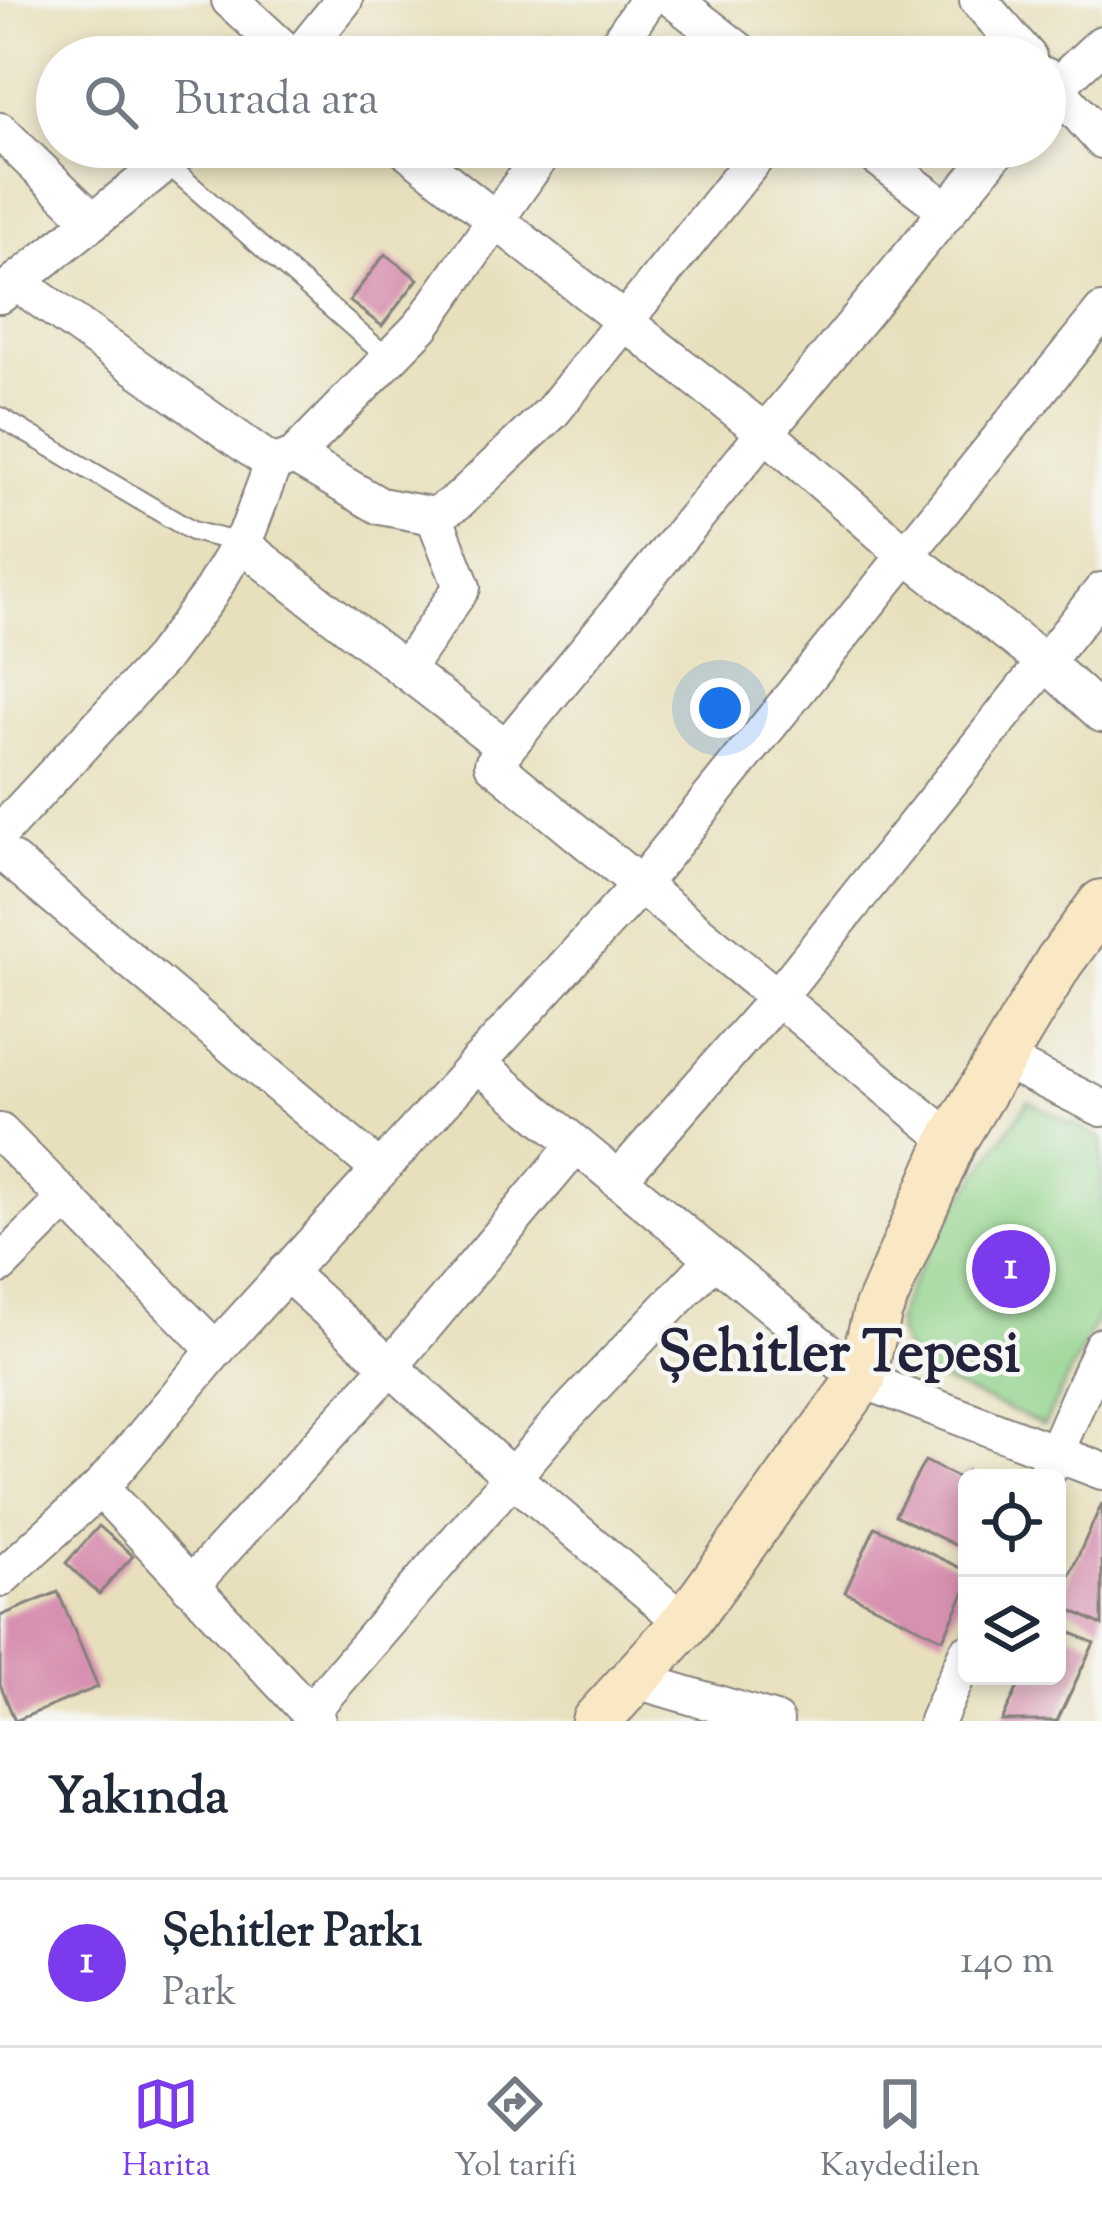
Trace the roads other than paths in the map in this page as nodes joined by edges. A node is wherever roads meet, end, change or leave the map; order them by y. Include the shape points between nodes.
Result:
1 (230, 0) edge
2 (344, 0) edge
3 (648, 0) edge
4 (674, 0) edge
5 (978, 0) edge
6 (271, 36) edge
7 (313, 36) edge
8 (623, 36) edge
9 (720, 36) edge
10 (1010, 36) edge
11 (1102, 44) edge
12 (1066, 73) edge
13 (1066, 105) edge
14 (0, 131) edge
15 (1102, 140) edge
16 (36, 166) edge
17 (38, 168) edge
18 (160, 168) edge
19 (190, 168) edge
20 (429, 168) edge
21 (533, 168) edge
22 (747, 168) edge
23 (890, 168) edge
24 (983, 168) edge
25 (948, 212) junction
26 (93, 221) junction
27 (496, 222) junction
28 (8, 288) edge
29 (1102, 313) edge
30 (624, 322) junction
31 (389, 359) junction
32 (0, 417) edge
33 (766, 433) junction
34 (283, 460) junction
35 (434, 516) junction
36 (240, 543) junction
37 (906, 555) junction
38 (1102, 591) edge
39 (1045, 662) junction
40 (405, 670) junction
41 (1102, 714) edge
42 (506, 748) junction
43 (5, 846) edge
44 (640, 885) junction
45 (1102, 906) edge
46 (777, 998) junction
47 (1002, 1059) junction
48 (477, 1063) junction
49 (1102, 1108) edge
50 (0, 1132) edge
51 (952, 1141) junction
52 (576, 1145) junction
53 (380, 1170) junction
54 (618, 1180) junction
55 (66, 1198) junction
56 (713, 1260) junction
57 (0, 1265) edge
58 (286, 1272) junction
59 (1102, 1346) edge
60 (216, 1349) junction
61 (389, 1368) junction
62 (861, 1379) junction
63 (1049, 1466) edge
64 (1102, 1471) edge
65 (512, 1478) junction
66 (100, 1488) junction
67 (0, 1579) edge
68 (190, 1586) junction
69 (685, 1623) junction
70 (958, 1673) edge
71 (633, 1679) junction
72 (313, 1717) edge
73 (596, 1721) edge
74 (775, 1721) edge
75 (937, 1721) edge

1 - 6 street
2 - 7 street
3 - 8 street
4 - 9 street
5 - 10 street
11 - 12 street
13 - 15 street
14 - 16 street
17 - 26 street
18 - 26 street
19 - 31 lane
20 - 27 street
21 - 27 street
22 - 30 street
23 - 25 street
24 - 25 street
25 - 33 street
26 - 28 street
27 - 30 street
27 - 31 street
28 - 34 street
29 - 37 street
30 - 33 street
30 - 35 street via 552,412
31 - 34 street
32 - 36 lane via 192,531
33 - 37 street
33 - 42 street
34 - 35 street via 380,506
34 - 36 street
35 - 40 street via 462,587
36 - 40 street
36 - 43 street via 161,658
37 - 39 street
37 - 44 street
38 - 39 street
39 - 41 street
39 - 46 street
40 - 42 street
42 - 44 street via 493,764
43 - 53 street
44 - 46 street
44 - 48 street
45 - 47 street
46 - 51 street
46 - 54 street
47 - 49 street
47 - 51 street
48 - 52 street
48 - 53 street
50 - 55 street
51 - 62 street via 878,1310
52 - 54 street
52 - 61 street
53 - 58 street
54 - 56 street
55 - 57 street
55 - 60 street
56 - 62 street
56 - 65 street
58 - 60 street
58 - 61 street
59 - 63 street
60 - 66 street
61 - 65 street
61 - 68 street
62 - 63 street
62 - 69 street
63 - 64 street
65 - 69 street
65 - 72 street
66 - 67 street
66 - 68 street
68 - 72 street
69 - 71 street
70 - 75 street
71 - 73 street
71 - 74 street

